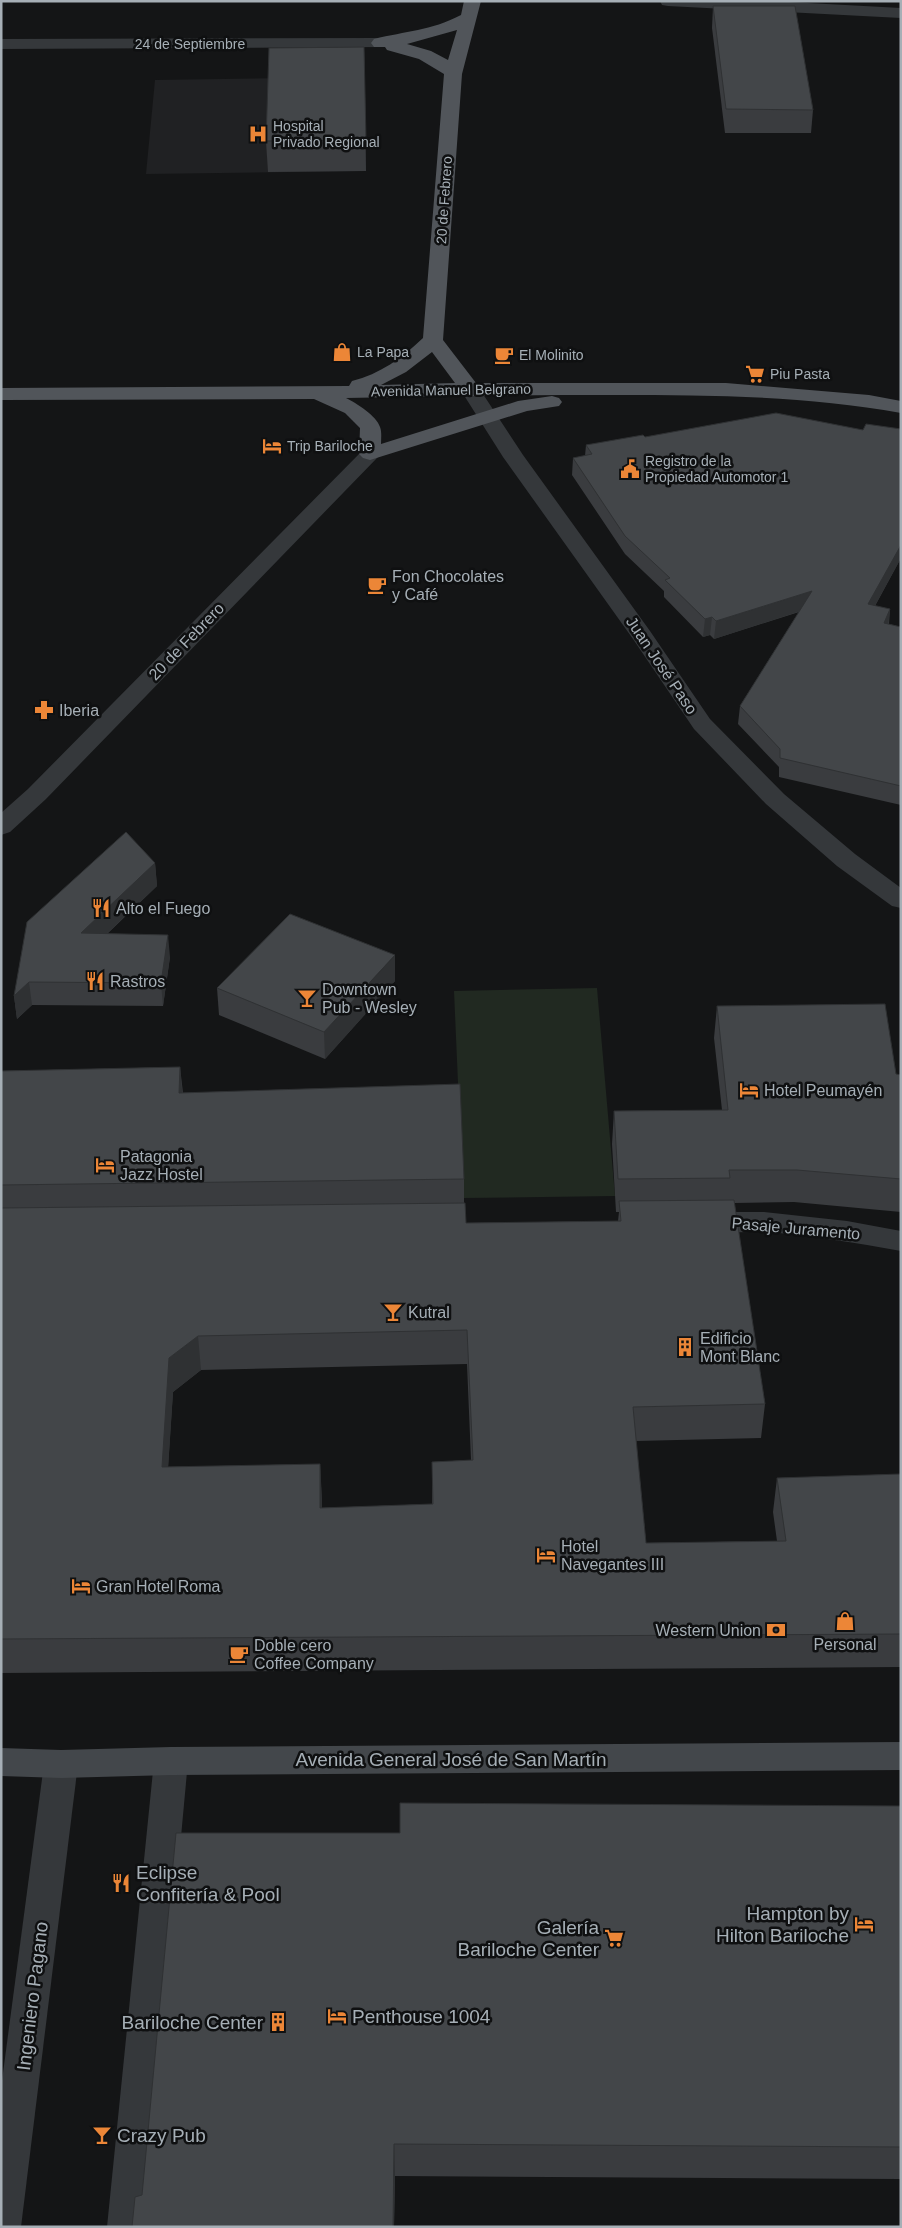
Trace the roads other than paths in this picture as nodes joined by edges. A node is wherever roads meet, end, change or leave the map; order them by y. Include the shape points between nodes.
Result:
1 (668, 1) edge
2 (471, 9) edge
3 (898, 9) edge
4 (380, 43) junction
5 (1, 44) edge
6 (453, 72) junction
7 (433, 340) junction
8 (470, 389) junction
9 (647, 389) junction
10 (318, 393) junction
11 (1, 394) edge
12 (901, 407) edge
13 (488, 416) junction
14 (370, 454) junction
15 (1, 827) edge
16 (901, 900) edge
17 (680, 1221) edge
18 (901, 1240) edge
19 (901, 1756) edge
20 (171, 1761) junction
21 (1, 1762) edge
22 (61, 1764) junction
23 (2, 2227) edge
24 (126, 2227) edge

1 - 3 street
2 - 4 main road via 447,30 420,38
2 - 6 main road, 20 de Febrero
4 - 5 street, 24 de Septiembre
4 - 6 main road via 417,50 436,58
6 - 7 main road, 20 de Febrero
7 - 8 main road
7 - 10 main road via 399,369 367,384
8 - 9 main road, Avenida Manuel Belgrano
8 - 10 main road, Avenida Manuel Belgrano
8 - 13 street, Juan José Paso
9 - 12 main road, Avenida Manuel Belgrano via 726,389 870,401
9 - 13 main road via 525,405
10 - 11 main road, Avenida Manuel Belgrano
10 - 14 main road via 352,409 370,427
13 - 14 main road
13 - 16 street, Juan José Paso via 702,724 775,799 846,860
14 - 15 street, 20 de Febrero
17 - 18 street, Pasaje Juramento via 764,1222
19 - 20 main road, Avenida General José de San Martín
20 - 22 main road, Avenida General José de San Martín
20 - 24 street
21 - 22 main road, Avenida General José de San Martín
22 - 23 street, Ingeniero Pagano

